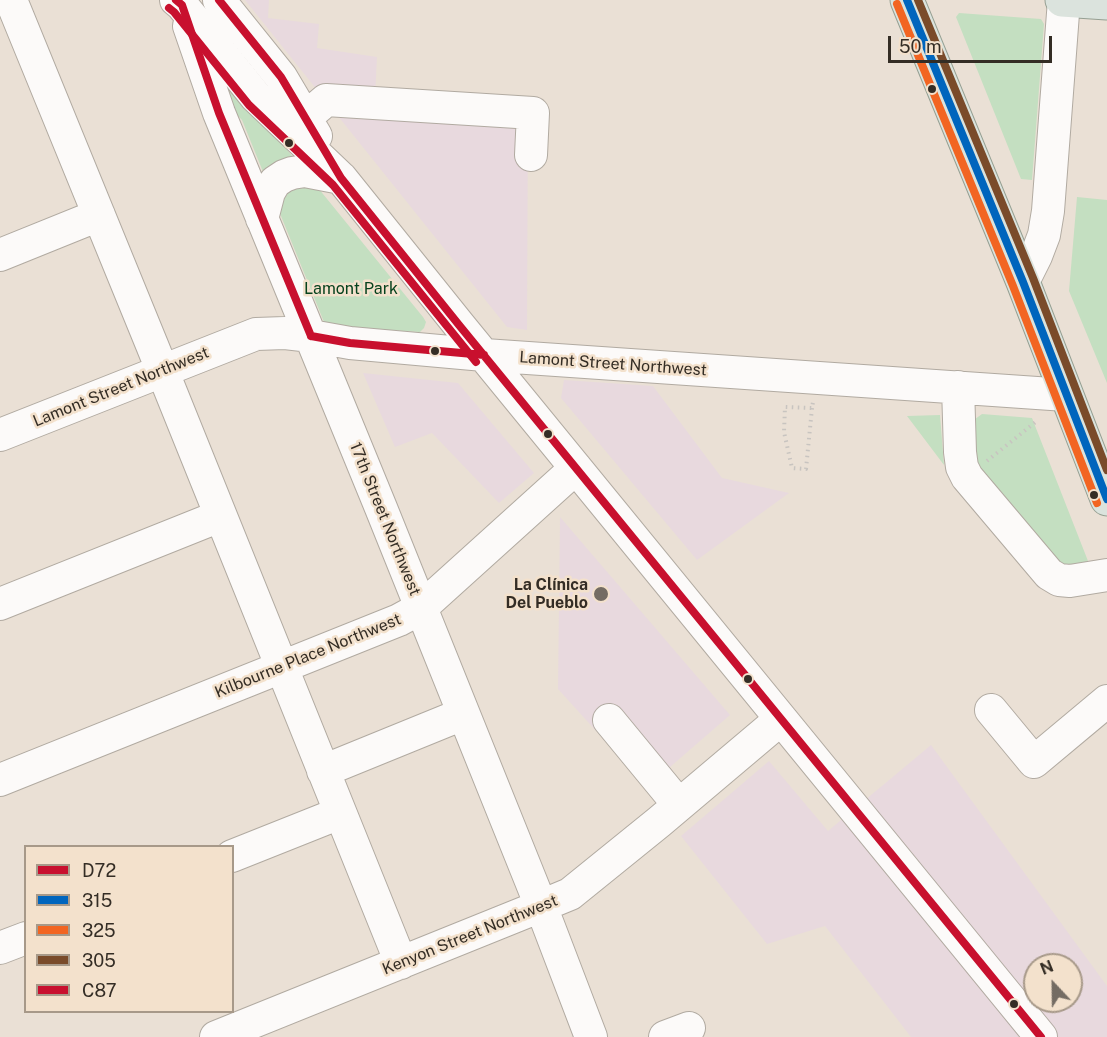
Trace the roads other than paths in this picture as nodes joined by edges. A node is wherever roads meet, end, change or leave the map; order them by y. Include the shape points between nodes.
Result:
1 (11, 0) edge
2 (219, 0) edge
3 (907, 0) edge
4 (1063, 0) edge
5 (180, 2) edge
6 (1107, 3) edge
7 (305, 118) junction
8 (531, 155) dead end
9 (341, 178) junction
10 (99, 215) junction
11 (262, 219) junction
12 (0, 255) edge
13 (1023, 282) junction
14 (311, 336) junction
15 (484, 355) junction
16 (162, 370) junction
17 (958, 387) junction
18 (1066, 395) junction
19 (0, 435) edge
20 (576, 468) junction
21 (1107, 499) edge
22 (220, 516) junction
23 (1107, 575) edge
24 (0, 604) edge
25 (421, 608) junction
26 (281, 667) junction
27 (1107, 701) edge
28 (991, 710) dead end
29 (463, 714) junction
30 (781, 719) junction
31 (609, 720) dead end
32 (323, 771) junction
33 (0, 780) edge
34 (679, 805) junction
35 (340, 813) junction
36 (234, 855) edge
37 (541, 906) junction
38 (24, 939) edge
39 (0, 948) edge
40 (401, 963) junction
41 (216, 1037) edge
42 (591, 1037) edge
43 (1041, 1037) edge

1 - 10 street
2 - 7 street via 281,77
3 - 13 main road
4 - 6 main road
4 - 13 street via 1048,211 1044,235
5 - 9 street via 256,97
5 - 11 street, 17th Street Northwest
7 - 8 street via 326,100 533,113
7 - 9 street
9 - 11 street via 305,171 284,176 269,192
9 - 15 street
10 - 12 street
10 - 16 street
11 - 14 street, 17th Street Northwest
13 - 18 main road
14 - 15 street, Lamont Street Northwest
14 - 16 street, Lamont Street Northwest via 256,334
14 - 25 street, 17th Street Northwest
15 - 17 street, Lamont Street Northwest
15 - 20 street
16 - 19 street, Lamont Street Northwest
16 - 22 street
17 - 18 street, Lamont Street Northwest
17 - 23 street via 960,452 967,477 1049,574 1070,581
18 - 21 main road
20 - 25 street, Kilbourne Place Northwest
20 - 30 street
22 - 24 street
22 - 26 street
25 - 26 street, Kilbourne Place Northwest
25 - 29 street, 17th Street Northwest
26 - 32 street
26 - 33 street, Kilbourne Place Northwest
27 - 28 street via 1034,762
29 - 32 street
29 - 37 street, 17th Street Northwest
30 - 34 street, Kenyon Street Northwest
30 - 43 street
31 - 34 street
32 - 35 street
34 - 37 street, Kenyon Street Northwest via 570,894
35 - 36 street
35 - 40 street
37 - 40 street, Kenyon Street Northwest
37 - 42 street, 17th Street Northwest
38 - 39 street
40 - 41 street, Kenyon Street Northwest

